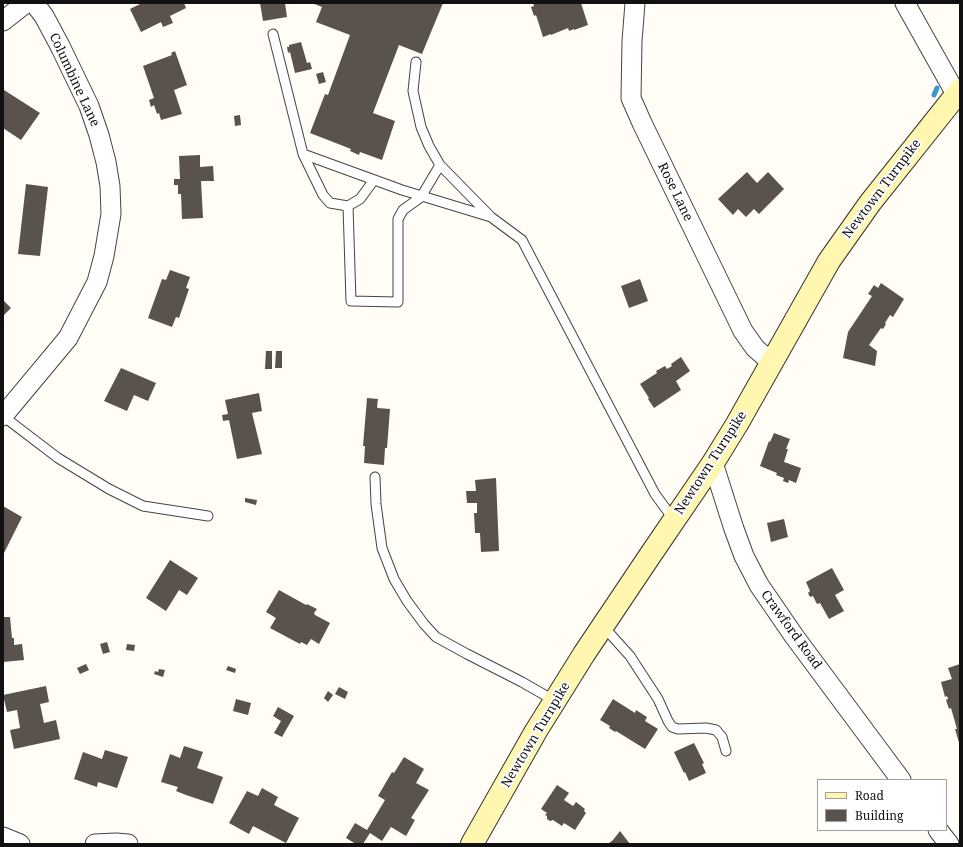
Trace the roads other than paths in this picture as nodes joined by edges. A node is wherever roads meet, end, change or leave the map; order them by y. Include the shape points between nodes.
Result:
1 (26, 3) edge
2 (34, 3) edge
3 (635, 3) edge
4 (905, 3) edge
5 (3, 21) edge
6 (273, 34) dead end
7 (416, 62) dead end
8 (958, 92) edge
9 (303, 154) junction
10 (440, 164) junction
11 (374, 180) junction
12 (422, 196) junction
13 (348, 206) junction
14 (491, 217) junction
15 (772, 364) junction
16 (3, 416) edge
17 (713, 463) junction
18 (375, 477) dead end
19 (208, 516) dead end
20 (674, 520) junction
21 (603, 626) junction
22 (555, 701) junction
23 (726, 751) dead end
24 (900, 779) edge
25 (939, 831) edge
26 (3, 837) edge
27 (20, 844) edge
28 (95, 844) edge
29 (128, 844) edge
30 (472, 844) edge
31 (949, 844) edge

1 - 5 street
2 - 16 street, Columbine Lane via 60,46 97,127 110,186 111,214 97,282 68,338
3 - 15 street, Rose Lane via 631,98 743,331 755,348
4 - 8 street
6 - 9 lane
7 - 10 lane via 413,91 421,127
8 - 15 street, Newtown Turnpike via 881,188 839,246
9 - 11 lane
9 - 13 lane via 323,195 330,203
10 - 12 lane
10 - 14 lane
11 - 12 lane
11 - 13 lane via 360,199
12 - 13 lane via 403,210 398,219 398,302 351,301
12 - 14 lane
14 - 20 lane via 522,240 654,494
15 - 17 street, Newtown Turnpike
16 - 19 lane via 58,458 143,506
17 - 20 street, Newtown Turnpike
17 - 24 street, Crawford Road via 734,529 759,585
18 - 22 lane via 382,548 394,579 424,624 436,637
20 - 21 street, Newtown Turnpike
21 - 22 street, Newtown Turnpike
21 - 23 lane via 630,656 672,726 678,729 716,730 722,737
22 - 30 street, Newtown Turnpike
25 - 31 street
26 - 27 street
28 - 29 street

